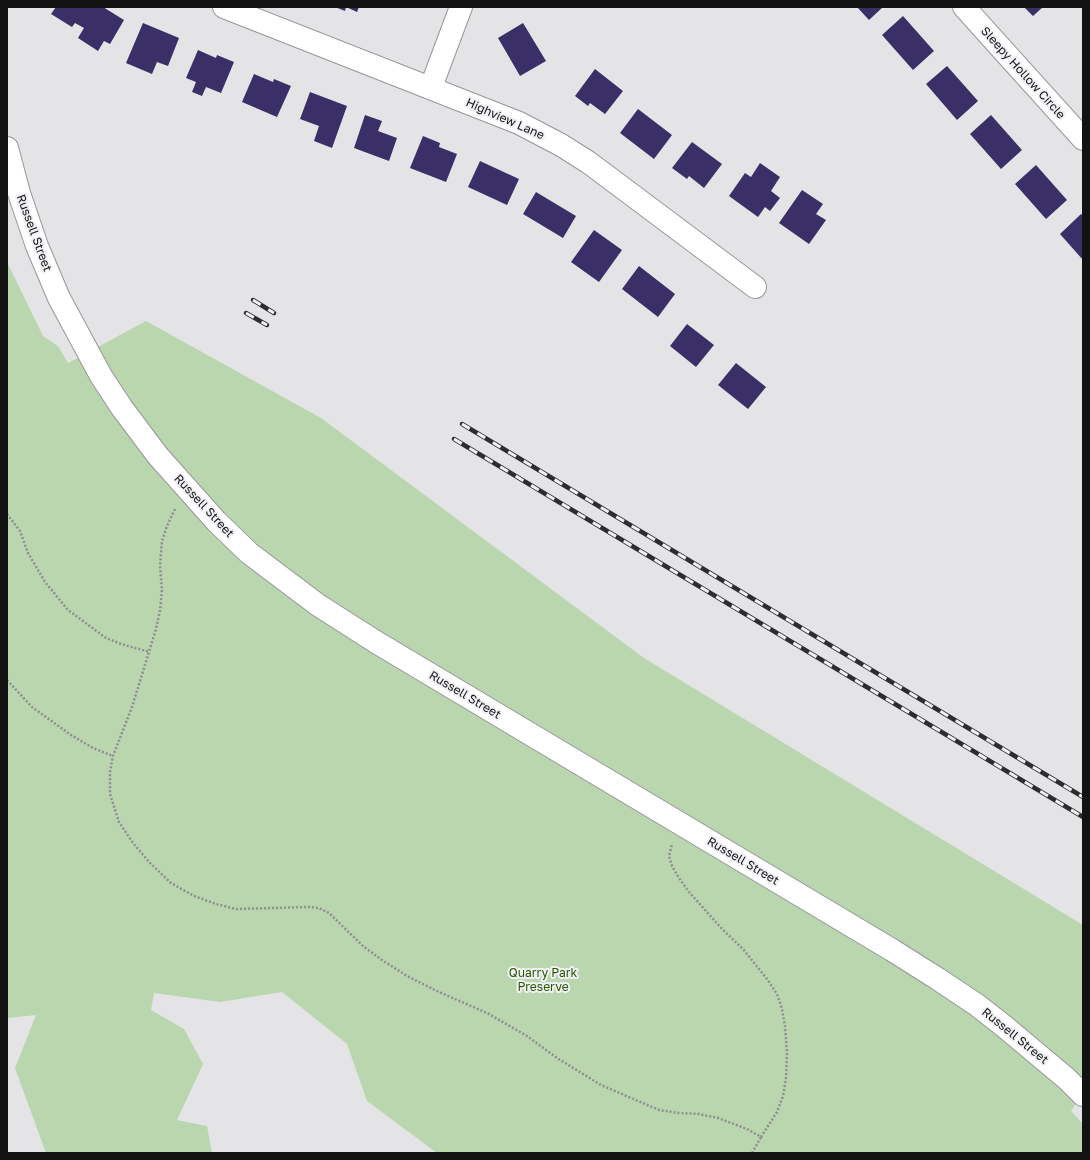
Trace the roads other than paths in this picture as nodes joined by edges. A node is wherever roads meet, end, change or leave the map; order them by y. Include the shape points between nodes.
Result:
1 (224, 7) edge
2 (461, 7) edge
3 (964, 7) edge
4 (431, 88) junction
5 (1083, 139) edge
6 (7, 148) edge
7 (755, 287) dead end
8 (1083, 1095) edge

1 - 4 street, Highview Lane
2 - 4 street
3 - 5 street, Sleepy Hollow Circle
4 - 7 street, Highview Lane via 519,123 561,145 628,191
6 - 8 street, Russell Street via 37,246 59,298 101,376 158,456 216,521 249,553 318,605 376,642 938,979 1005,1027

